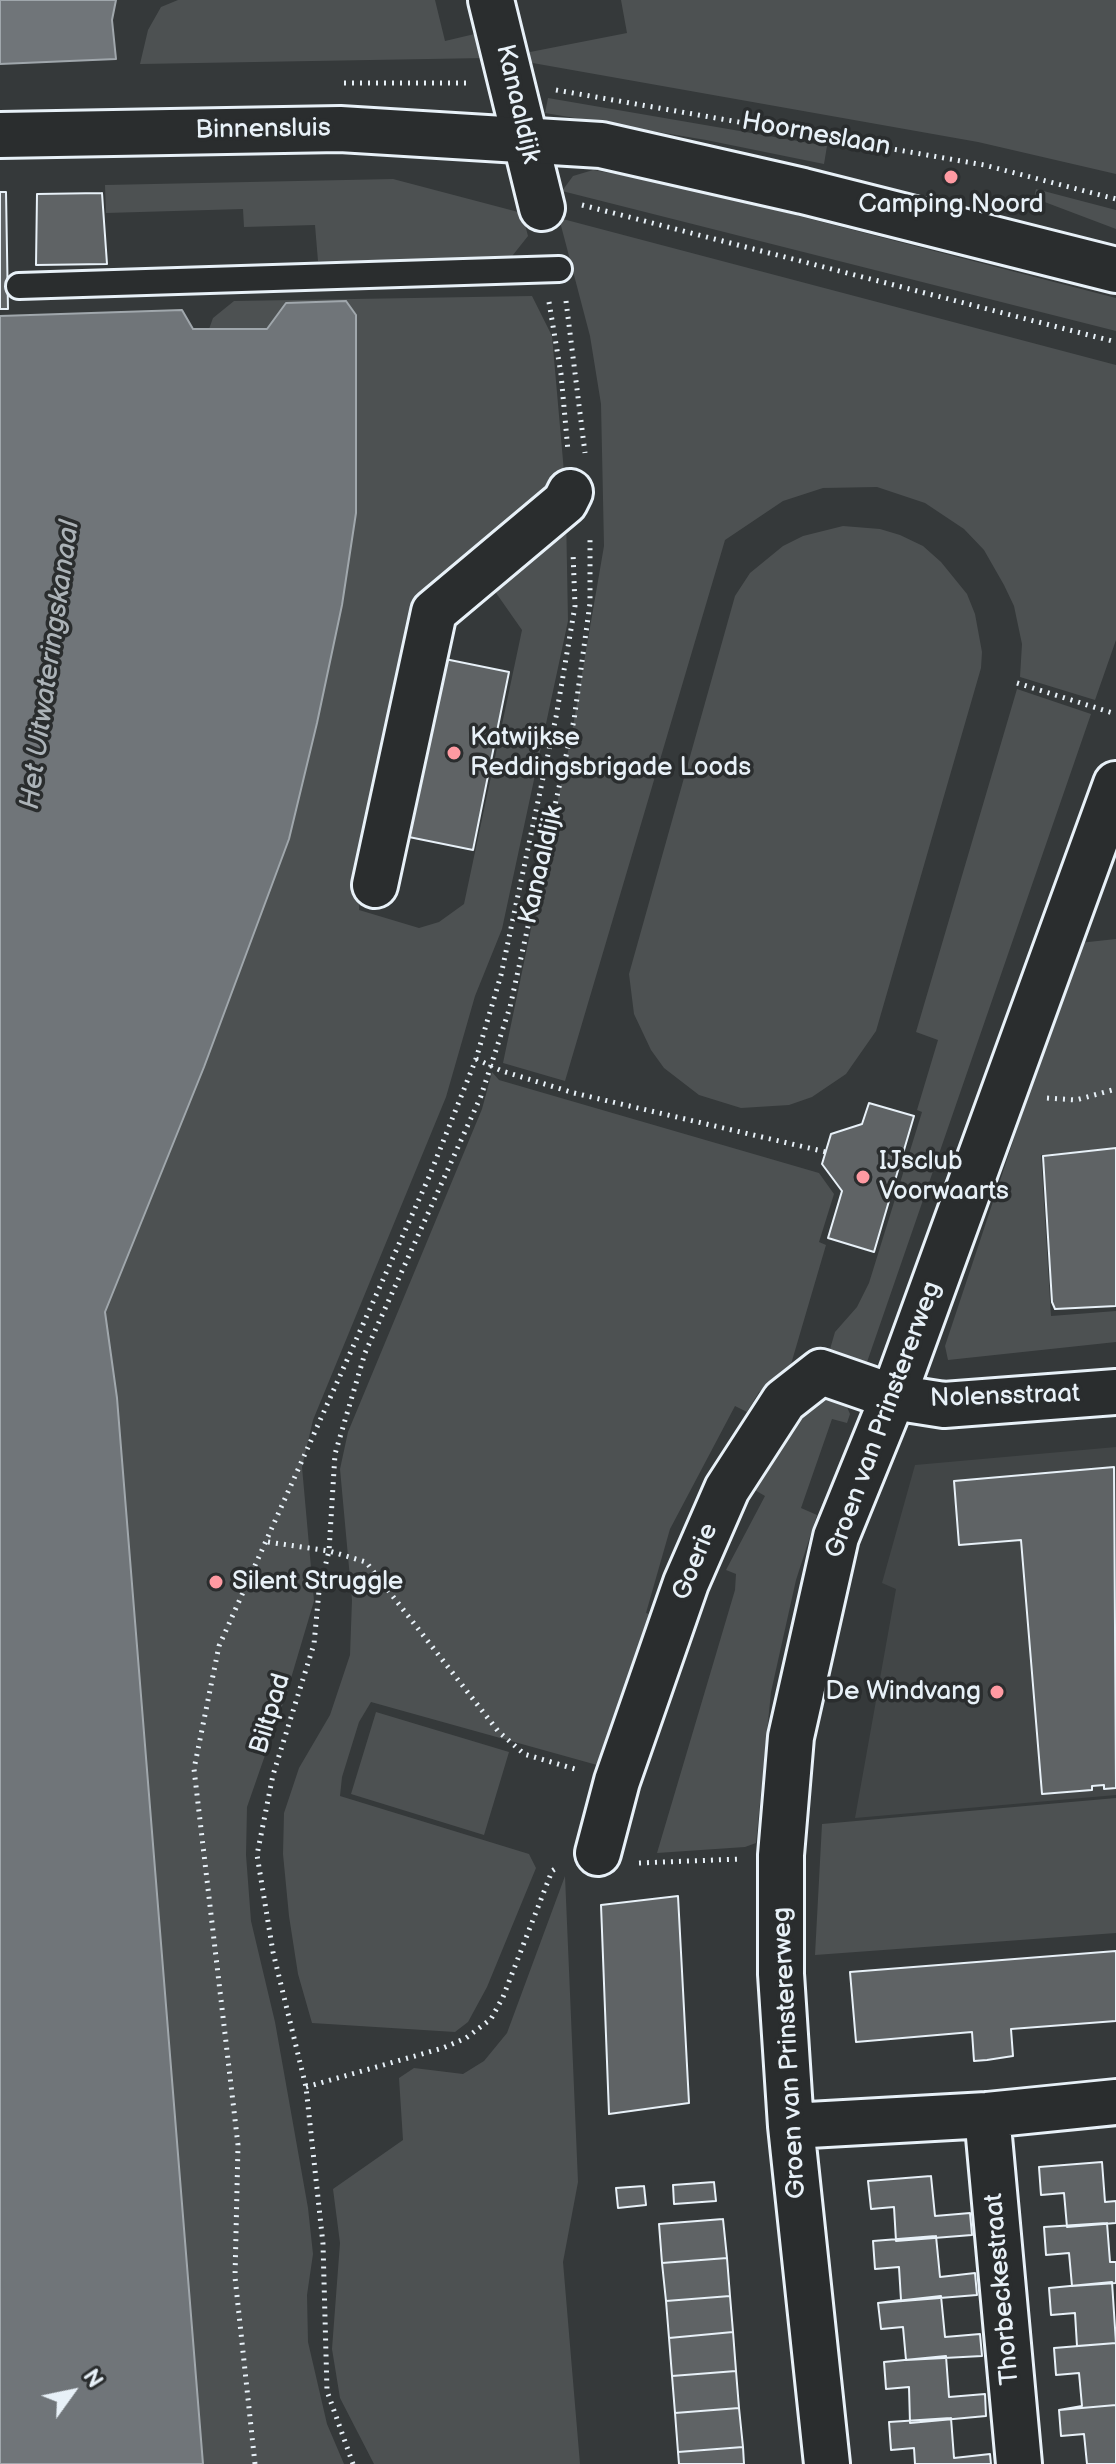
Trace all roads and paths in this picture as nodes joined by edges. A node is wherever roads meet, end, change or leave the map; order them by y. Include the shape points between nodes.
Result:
1 (491, 0) edge
2 (514, 84) junction
3 (0, 135) edge
4 (525, 141) junction
5 (1116, 199) edge
6 (540, 202) joint
7 (551, 269) junction
8 (1116, 270) edge
9 (19, 286) dead end
10 (1116, 342) edge
11 (582, 495) junction
12 (1017, 683) dead end
13 (1116, 714) edge
14 (1116, 784) edge
15 (375, 885) dead end
16 (476, 1059) junction
17 (491, 1064) junction
18 (1116, 1089) edge
19 (1002, 1096) junction
20 (826, 1152) dead end
21 (365, 1353) joint
22 (1116, 1392) edge
23 (893, 1397) junction
24 (268, 1542) junction
25 (329, 1551) junction
26 (617, 1781) junction
27 (598, 1853) junction
28 (781, 1855) junction
29 (306, 2087) junction
30 (1116, 2102) edge
31 (987, 2115) junction
32 (791, 2126) junction
33 (255, 2464) edge
34 (353, 2464) edge
35 (827, 2464) edge
36 (1019, 2464) edge

1 - 2 street, Kanaaldijk
2 - 4 street, Kanaaldijk
2 - 5 path, Hoorneslaan via 984,165
3 - 4 street, Binnensluis via 340,129
4 - 6 street, Kanaaldijk
4 - 8 street, Hoorneslaan via 601,145
6 - 10 path
7 - 9 lane
7 - 11 path, Kanaaldijk via 561,374
7 - 11 path, Kanaaldijk via 575,356
11 - 15 street via 565,502 434,612
11 - 16 path, Kanaaldijk via 575,606 556,717 501,975
11 - 17 path, Kanaaldijk via 590,603 574,720 510,1007
12 - 13 path
14 - 19 street, Groen van Prinstererweg
16 - 17 path
16 - 24 path, Kanaaldijk
17 - 20 path via 574,1093
17 - 21 path, Kanaaldijk
18 - 19 path via 1076,1100
19 - 23 street, Groen van Prinstererweg
21 - 25 path, Biltpad via 335,1454
22 - 23 street, Nolensstraat via 944,1405
23 - 26 street, Goerie via 821,1372 784,1401 721,1503 686,1583
23 - 28 street, Groen van Prinstererweg via 836,1537 791,1737
24 - 25 path
24 - 33 path, Kanaaldijk via 219,1646 194,1769 238,2145 235,2277
25 - 26 path via 366,1562 498,1731 524,1754
25 - 29 path, Biltpad via 314,1644 273,1775 257,1855 273,1952
26 - 27 street, Goerie
27 - 28 path via 621,1863
27 - 29 path via 578,1856 552,1871 491,2019 443,2048
28 - 32 street, Groen van Prinstererweg via 781,1974
29 - 34 path, Biltpad via 323,2244 327,2391
30 - 31 street
31 - 32 street
31 - 36 street, Thorbeckestraat
32 - 35 street, Groen van Prinstererweg

